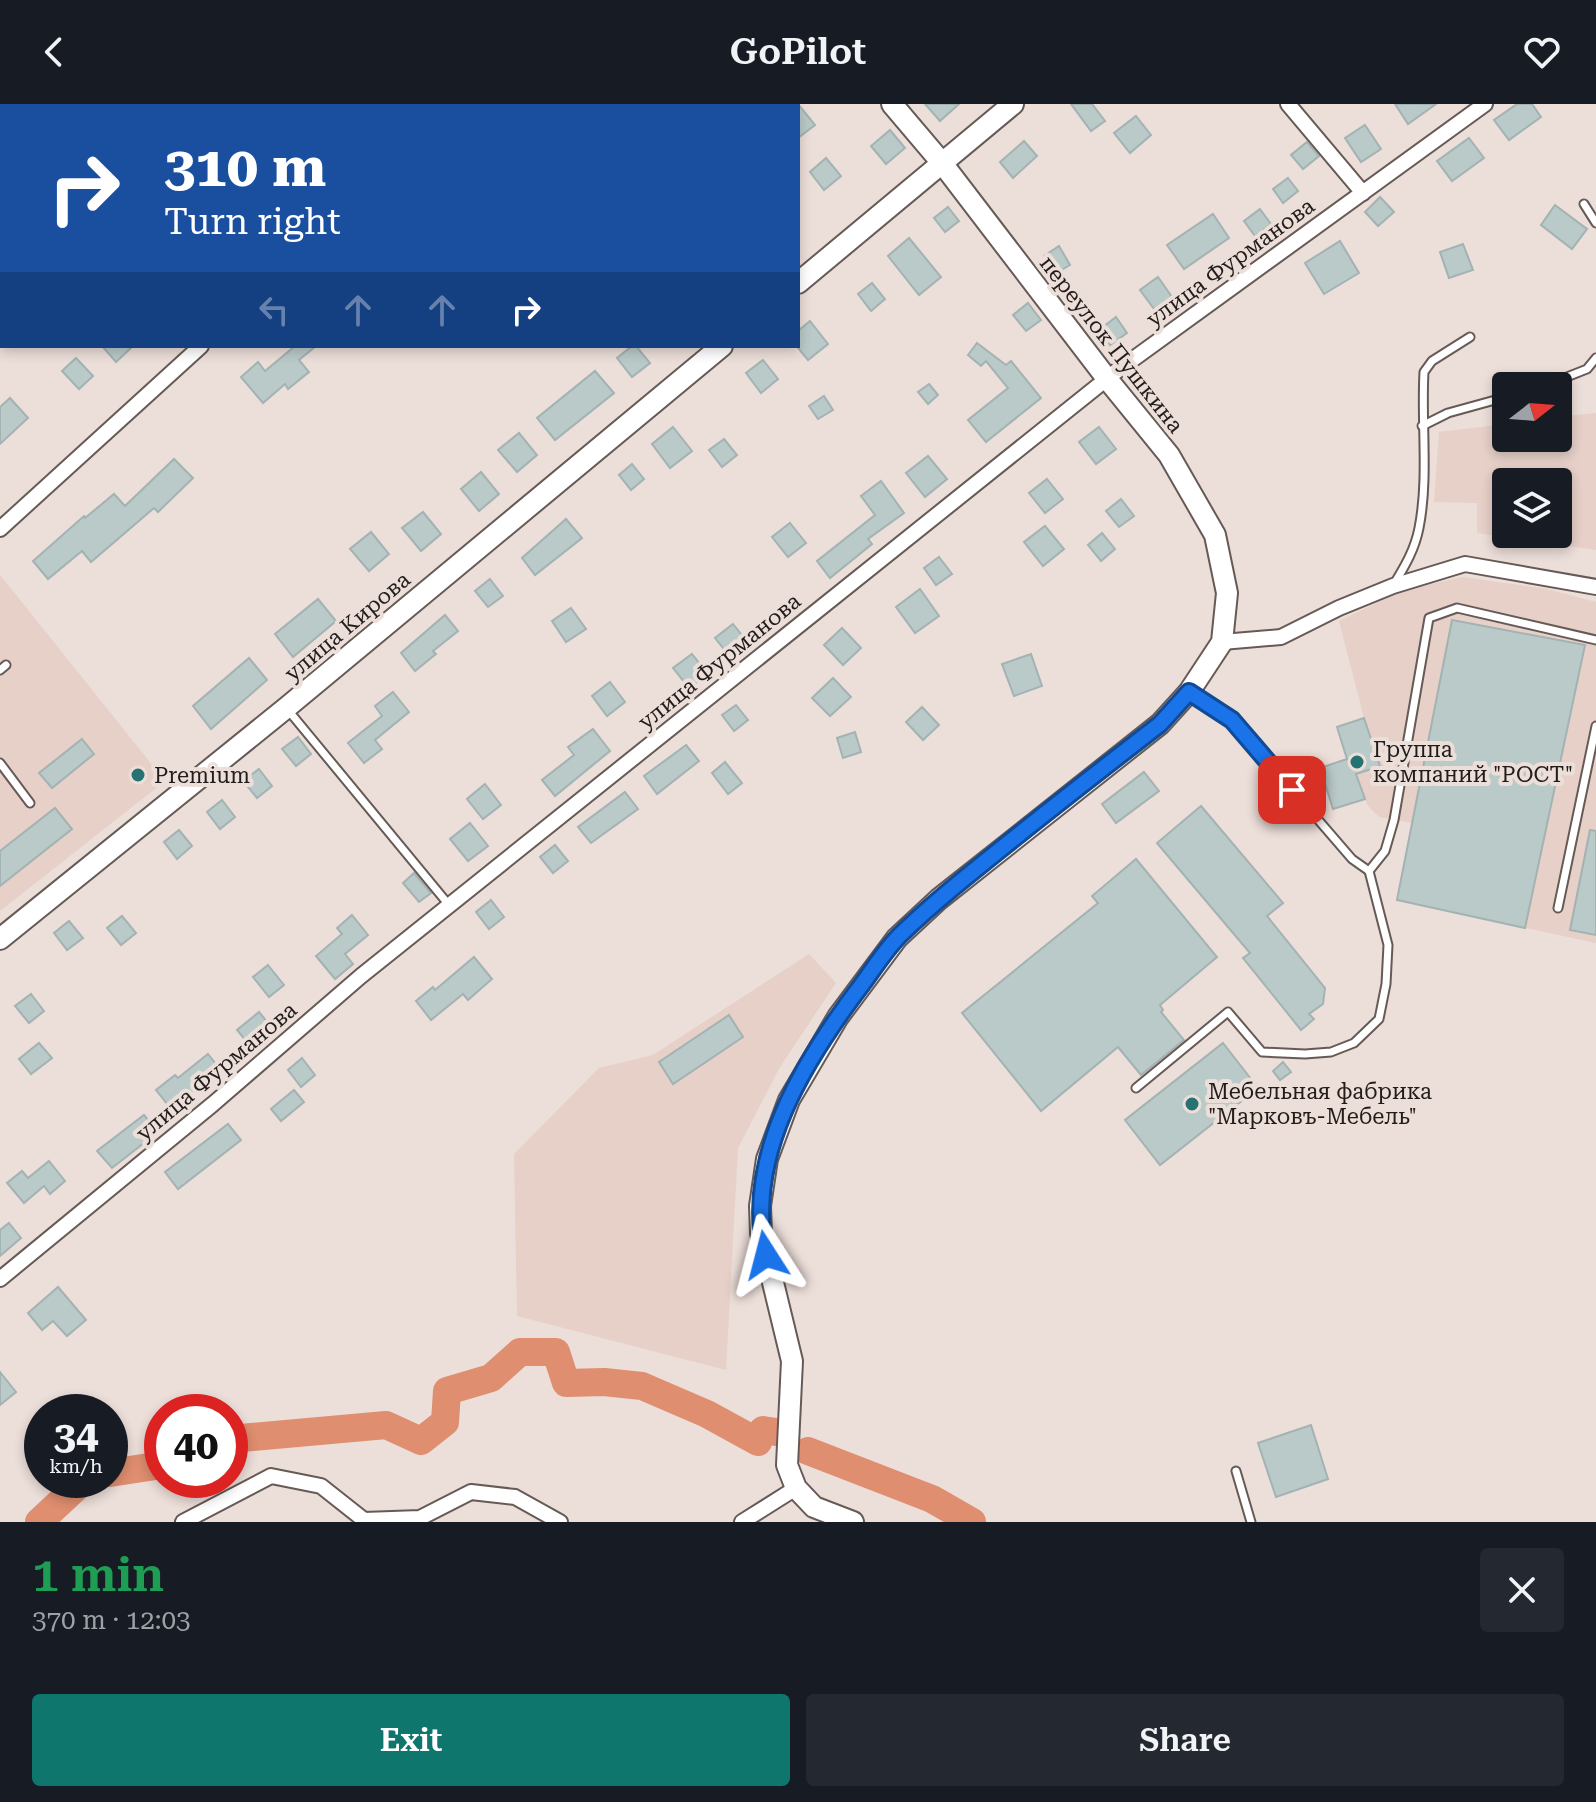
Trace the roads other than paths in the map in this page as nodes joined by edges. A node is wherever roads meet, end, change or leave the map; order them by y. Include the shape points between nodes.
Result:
1 (892, 104) edge
2 (1013, 104) edge
3 (1288, 104) edge
4 (1485, 104) edge
5 (942, 163) junction
6 (1363, 193) junction
7 (1584, 204) dead end
8 (1596, 223) edge
9 (800, 281) edge
10 (1470, 337) dead end
11 (199, 348) edge
12 (720, 348) edge
13 (1596, 358) edge
14 (1572, 375) edge
15 (1108, 380) junction
16 (1492, 401) edge
17 (1422, 426) junction
18 (0, 529) edge
19 (1393, 586) junction
20 (1596, 587) edge
21 (1596, 640) edge
22 (1222, 642) junction
23 (1189, 692) junction
24 (286, 708) junction
25 (1596, 726) edge
26 (0, 763) edge
27 (30, 803) dead end
28 (1369, 871) junction
29 (449, 905) junction
30 (1558, 908) dead end
31 (0, 939) edge
32 (1136, 1088) dead end
33 (0, 1279) edge
34 (1236, 1471) dead end
35 (796, 1488) junction
36 (183, 1522) edge
37 (560, 1522) edge
38 (742, 1522) edge
39 (853, 1522) edge
40 (1251, 1522) edge

1 - 5 street, переулок Пушкина
2 - 5 street
3 - 6 street
4 - 6 street, улица Фурманова
5 - 9 street
5 - 15 street, переулок Пушкина
6 - 15 street, улица Фурманова
7 - 8 lane
10 - 17 lane via 1424,372
11 - 18 street
12 - 24 street, улица Кирова
13 - 14 lane
15 - 22 street, переулок Пушкина via 1169,455 1215,535 1227,593
15 - 29 street, улица Фурманова
16 - 17 lane
17 - 19 lane via 1419,527 1411,556
19 - 20 street via 1465,564
19 - 22 street via 1281,637
21 - 28 lane via 1457,608 1429,618 1394,820 1385,851
22 - 23 street
23 - 28 lane via 1232,720 1352,859
23 - 35 street via 1160,724 897,938 838,1017 789,1100 767,1159 760,1206 761,1233 792,1361 787,1465
24 - 29 lane
24 - 31 street, улица Кирова
25 - 30 lane
26 - 27 lane
28 - 32 lane via 1388,945 1386,984 1379,1019 1354,1043 1331,1052 1262,1052 1228,1012
29 - 33 street, улица Фурманова
34 - 40 lane
35 - 38 street
35 - 39 street via 814,1507
36 - 37 street via 271,1476 321,1486 364,1520 420,1518 471,1492 515,1497

